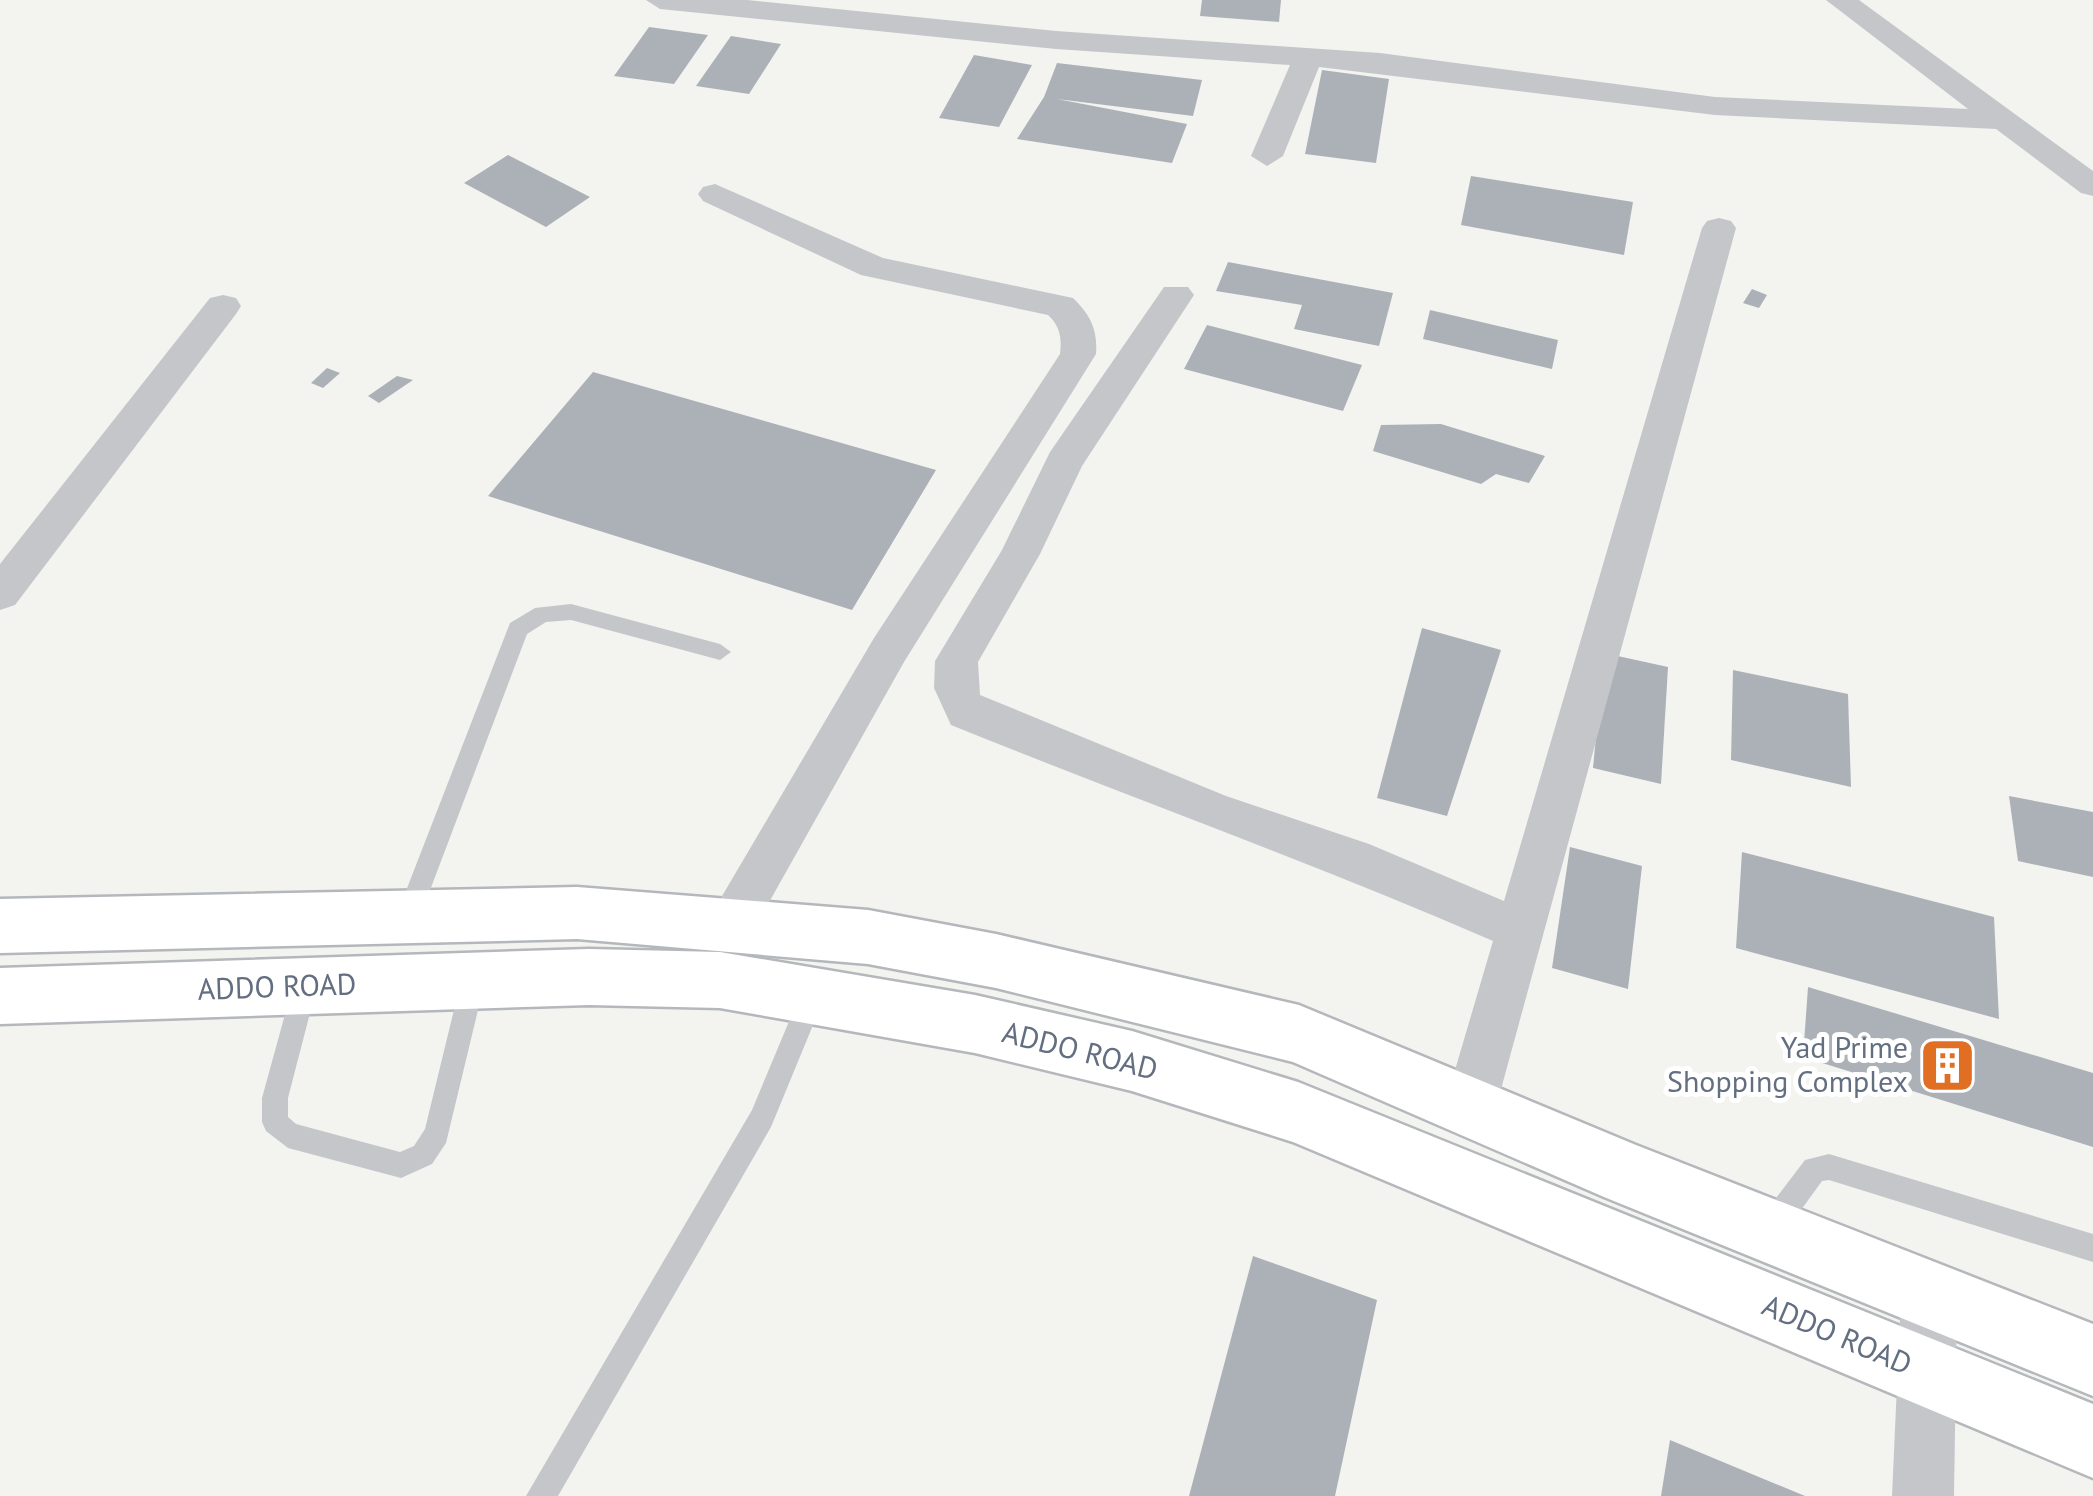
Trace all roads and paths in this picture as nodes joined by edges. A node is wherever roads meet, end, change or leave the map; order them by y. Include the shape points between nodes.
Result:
1 (660, 0) edge
2 (1840, 0) edge
3 (1308, 58) junction
4 (1999, 120) junction
5 (1267, 156) dead end
6 (2088, 177) edge
7 (715, 194) dead end
8 (1720, 228) dead end
9 (1176, 295) dead end
10 (223, 306) dead end
11 (0, 594) edge
12 (720, 652) dead end
13 (408, 914) junction
14 (732, 922) junction
15 (0, 926) edge
16 (1523, 931) junction
17 (473, 981) junction
18 (304, 986) junction
19 (0, 996) edge
20 (812, 996) junction
21 (1470, 1104) junction
22 (1769, 1231) junction
23 (2093, 1248) edge
24 (1929, 1295) junction
25 (2093, 1360) edge
26 (1926, 1372) junction
27 (2093, 1441) edge
28 (541, 1496) edge
29 (1923, 1496) edge

1 - 3 street
2 - 4 street
3 - 4 street via 1542,80 1715,106
3 - 5 street
4 - 6 street
7 - 14 street via 874,267 1060,306 1080,335 1078,354 889,650
8 - 16 street
9 - 16 street via 1064,462 957,661 956,697 967,712 1352,858
10 - 11 street
12 - 13 lane via 571,612 542,614 518,628
13 - 14 main road via 578,913
13 - 15 main road
14 - 21 main road via 868,937 1164,999 1299,1034
16 - 21 street
17 - 18 main road, ADDO ROAD
17 - 18 lane via 437,1134 423,1155 402,1165 288,1135 275,1122 275,1098
17 - 20 main road, ADDO ROAD via 720,980
18 - 19 main road, ADDO ROAD
20 - 26 main road, ADDO ROAD via 975,1024 1132,1061 1298,1113
20 - 28 lane via 762,1118
21 - 22 main road
22 - 23 lane via 1815,1169 1829,1167
22 - 24 main road
24 - 25 main road
24 - 26 street
26 - 27 main road, ADDO ROAD
26 - 29 street

